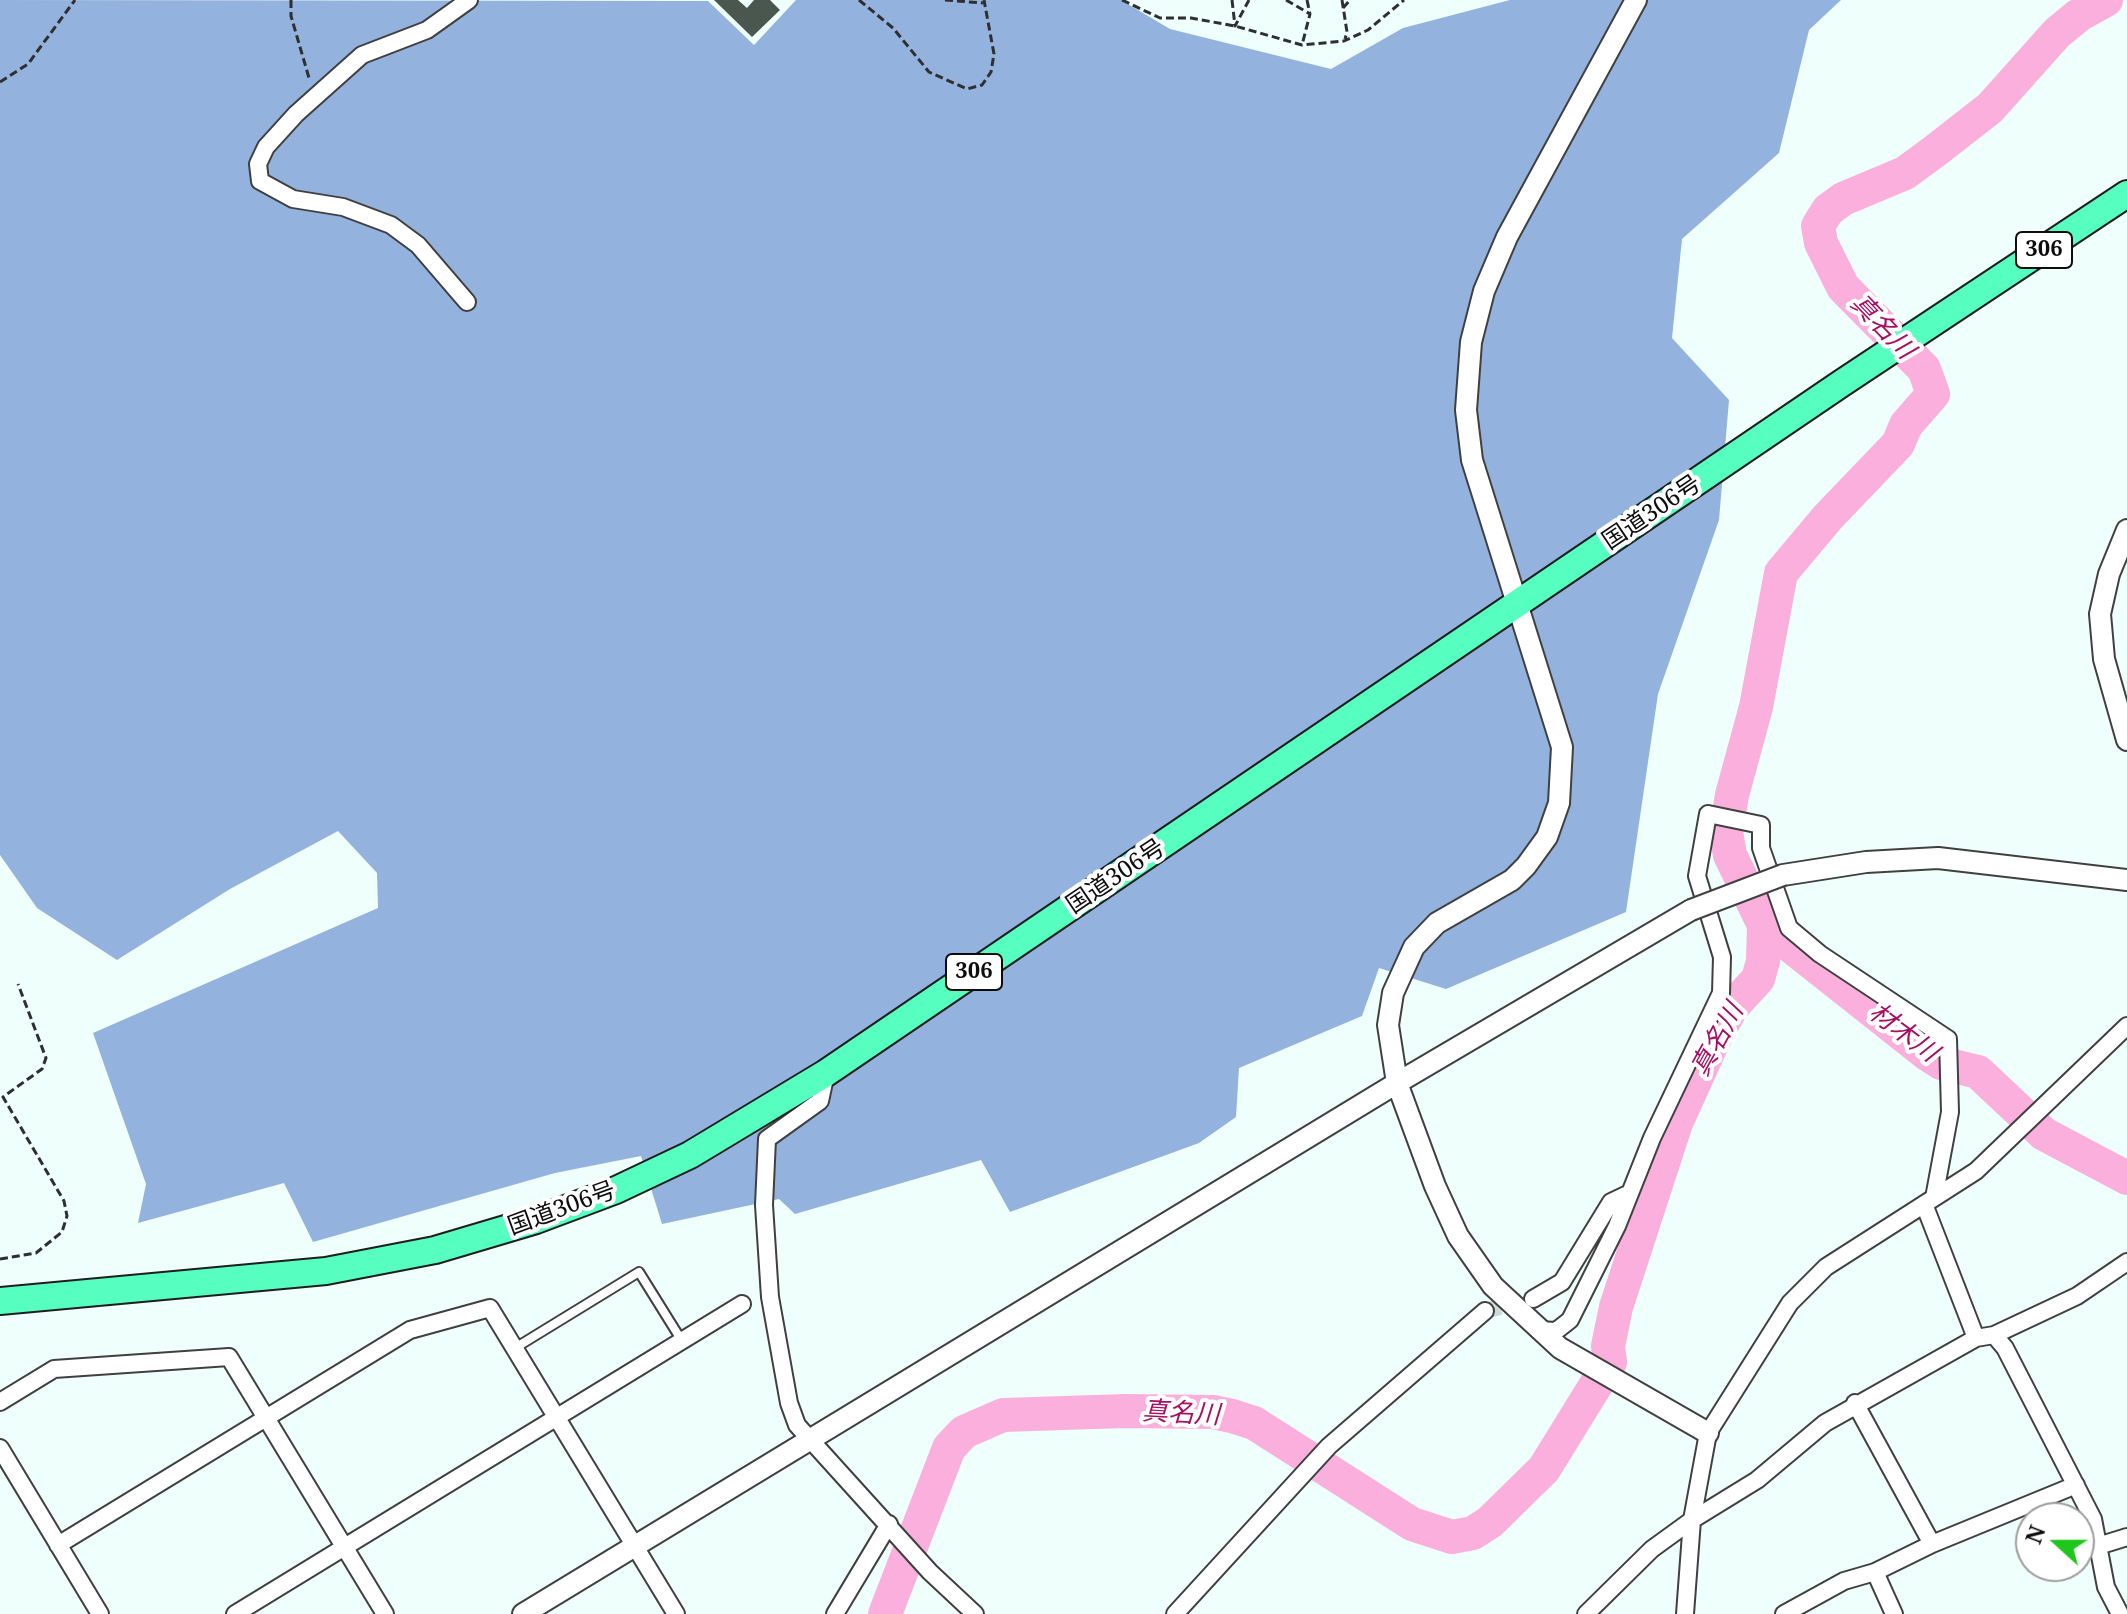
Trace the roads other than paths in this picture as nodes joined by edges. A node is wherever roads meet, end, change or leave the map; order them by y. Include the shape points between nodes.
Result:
1 (469, 0) edge
2 (1636, 0) edge
3 (2127, 194) edge
4 (467, 302) dead end
5 (2127, 530) edge
6 (1519, 605) junction
7 (2127, 740) edge
8 (2127, 880) edge
9 (2127, 1026) edge
10 (826, 1073) junction
11 (1397, 1083) junction
12 (1630, 1193) junction
13 (1929, 1201) junction
14 (2127, 1262) edge
15 (1533, 1299) tunnel mouth
16 (0, 1301) edge
17 (742, 1304) dead end
18 (1485, 1311) tunnel mouth
19 (1538, 1330) junction
20 (1994, 1335) junction
21 (1976, 1338) junction
22 (682, 1341) junction
23 (515, 1348) junction
24 (0, 1402) edge
25 (1855, 1403) junction
26 (266, 1417) junction
27 (557, 1417) junction
28 (1708, 1433) junction
29 (811, 1440) junction
30 (0, 1448) edge
31 (2076, 1485) junction
32 (1692, 1520) junction
33 (893, 1529) junction
34 (2127, 1537) edge
35 (1932, 1544) junction
36 (58, 1545) junction
37 (636, 1545) junction
38 (2098, 1546) junction
39 (344, 1547) junction
40 (1875, 1572) junction
41 (100, 1614) edge
42 (235, 1614) edge
43 (385, 1614) edge
44 (523, 1614) edge
45 (676, 1614) edge
46 (835, 1614) edge
47 (975, 1614) edge
48 (1175, 1614) edge
49 (1586, 1614) edge
50 (1685, 1614) edge
51 (1784, 1614) edge
52 (1894, 1614) edge
53 (2120, 1614) edge

1 - 4 street via 435,26 362,55 266,147 258,164 260,181 293,199 343,207 391,225 418,245
2 - 6 street via 1507,237 1484,291 1471,342 1466,410 1472,460
3 - 6 highway, 国道306号 / 306
5 - 7 street via 2100,614 2104,659
6 - 10 highway, 国道306号 / 306
6 - 11 street via 1562,747 1559,803 1547,837 1512,880 1437,923 1414,947 1389,1009
8 - 11 street, bridge via 1938,858 1783,875 1691,910
9 - 13 street via 1976,1171
10 - 16 highway, 国道306号 / 306 via 662,1169 536,1220 449,1246 326,1271
10 - 29 street via 820,1101 767,1139 764,1205 770,1297 789,1403 797,1425
11 - 19 street via 1458,1236 1493,1286
11 - 29 street
12 - 13 street via 1721,993 1722,957 1697,876 1708,814 1761,825 1761,848 1789,928 1948,1039 1950,1112
12 - 15 street via 1611,1202 1562,1282
12 - 19 street via 1570,1320 1556,1331
13 - 21 street
13 - 28 street via 1826,1267 1790,1303
14 - 20 street via 2077,1296
17 - 22 street
18 - 48 street via 1329,1446
19 - 28 street
20 - 21 street
20 - 31 street
21 - 25 street
22 - 23 lane via 639,1272
22 - 27 street
23 - 26 street via 490,1308 476,1311 410,1330
23 - 27 street
24 - 26 street via 54,1369 229,1357
25 - 32 street via 1757,1480
25 - 35 street
26 - 36 street
26 - 39 street
27 - 37 street
27 - 39 street
28 - 32 street
29 - 33 street
29 - 37 street
30 - 36 street
31 - 35 street
31 - 38 street via 2093,1519
32 - 49 street via 1652,1549
32 - 50 street
33 - 46 street
33 - 47 street
34 - 38 street
35 - 40 street
36 - 41 street
37 - 44 street
37 - 45 street
38 - 53 street via 2106,1587
39 - 42 street
39 - 43 street
40 - 51 street via 1844,1581
40 - 52 street

